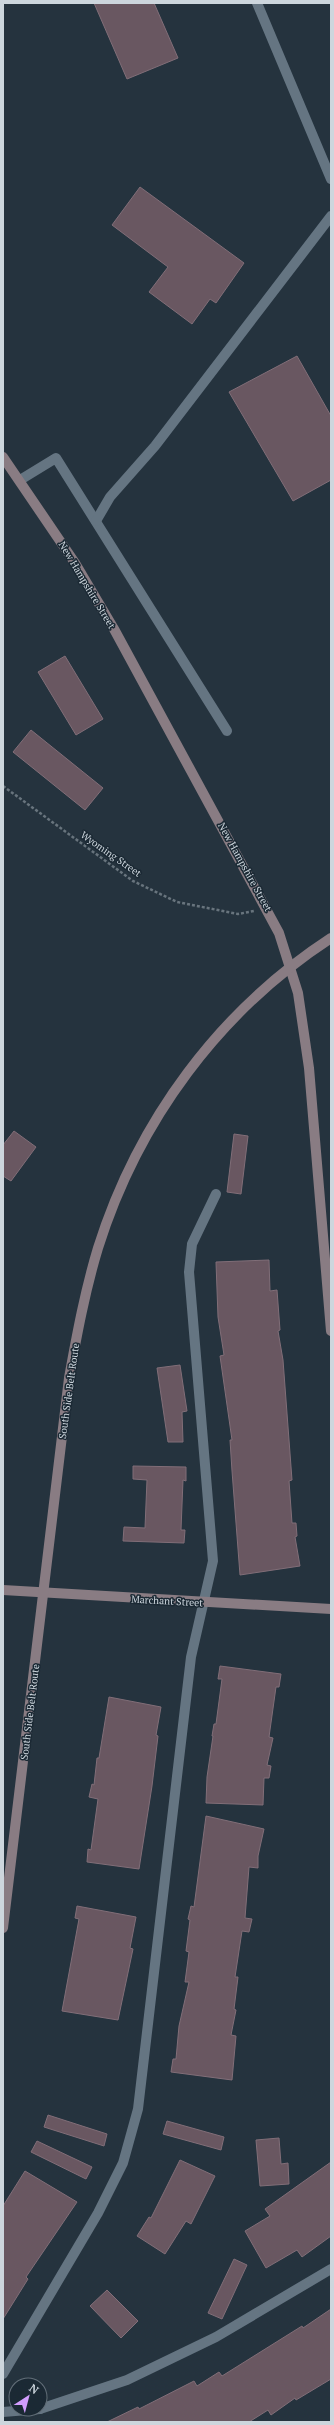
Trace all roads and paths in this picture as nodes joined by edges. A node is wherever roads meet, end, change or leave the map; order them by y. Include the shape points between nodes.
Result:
1 (256, 3) edge
2 (331, 179) edge
3 (331, 216) edge
4 (3, 457) edge
5 (20, 480) junction
6 (96, 521) junction
7 (227, 731) dead end
8 (3, 786) edge
9 (268, 909) junction
10 (331, 938) edge
11 (216, 1194) dead end
12 (331, 1331) edge
13 (3, 1590) edge
14 (45, 1594) junction
15 (204, 1603) junction
16 (331, 1609) edge
17 (3, 1928) edge
18 (331, 2269) edge
19 (3, 2374) edge
20 (48, 2406) edge

1 - 2 street
3 - 6 street via 155,446 110,497
4 - 5 main road, New Hampshire Street
5 - 6 street via 56,458
5 - 9 main road, New Hampshire Street via 75,563 114,629
6 - 7 street
8 - 9 path, Wyoming Street via 133,882 171,899 238,914
9 - 12 main road, New Hampshire Street via 279,933 298,993 309,1076
10 - 14 main road, South Side Belt Route via 282,974 211,1042 181,1080 152,1124 126,1173 98,1248 80,1316 69,1378
11 - 15 street via 192,1244 189,1272 213,1561
13 - 14 main road, Marchant Street
14 - 15 main road, Marchant Street
14 - 17 main road, South Side Belt Route
15 - 16 main road, Marchant Street
15 - 19 street via 192,1657 138,2110 124,2163
18 - 20 street via 216,2338 126,2380

